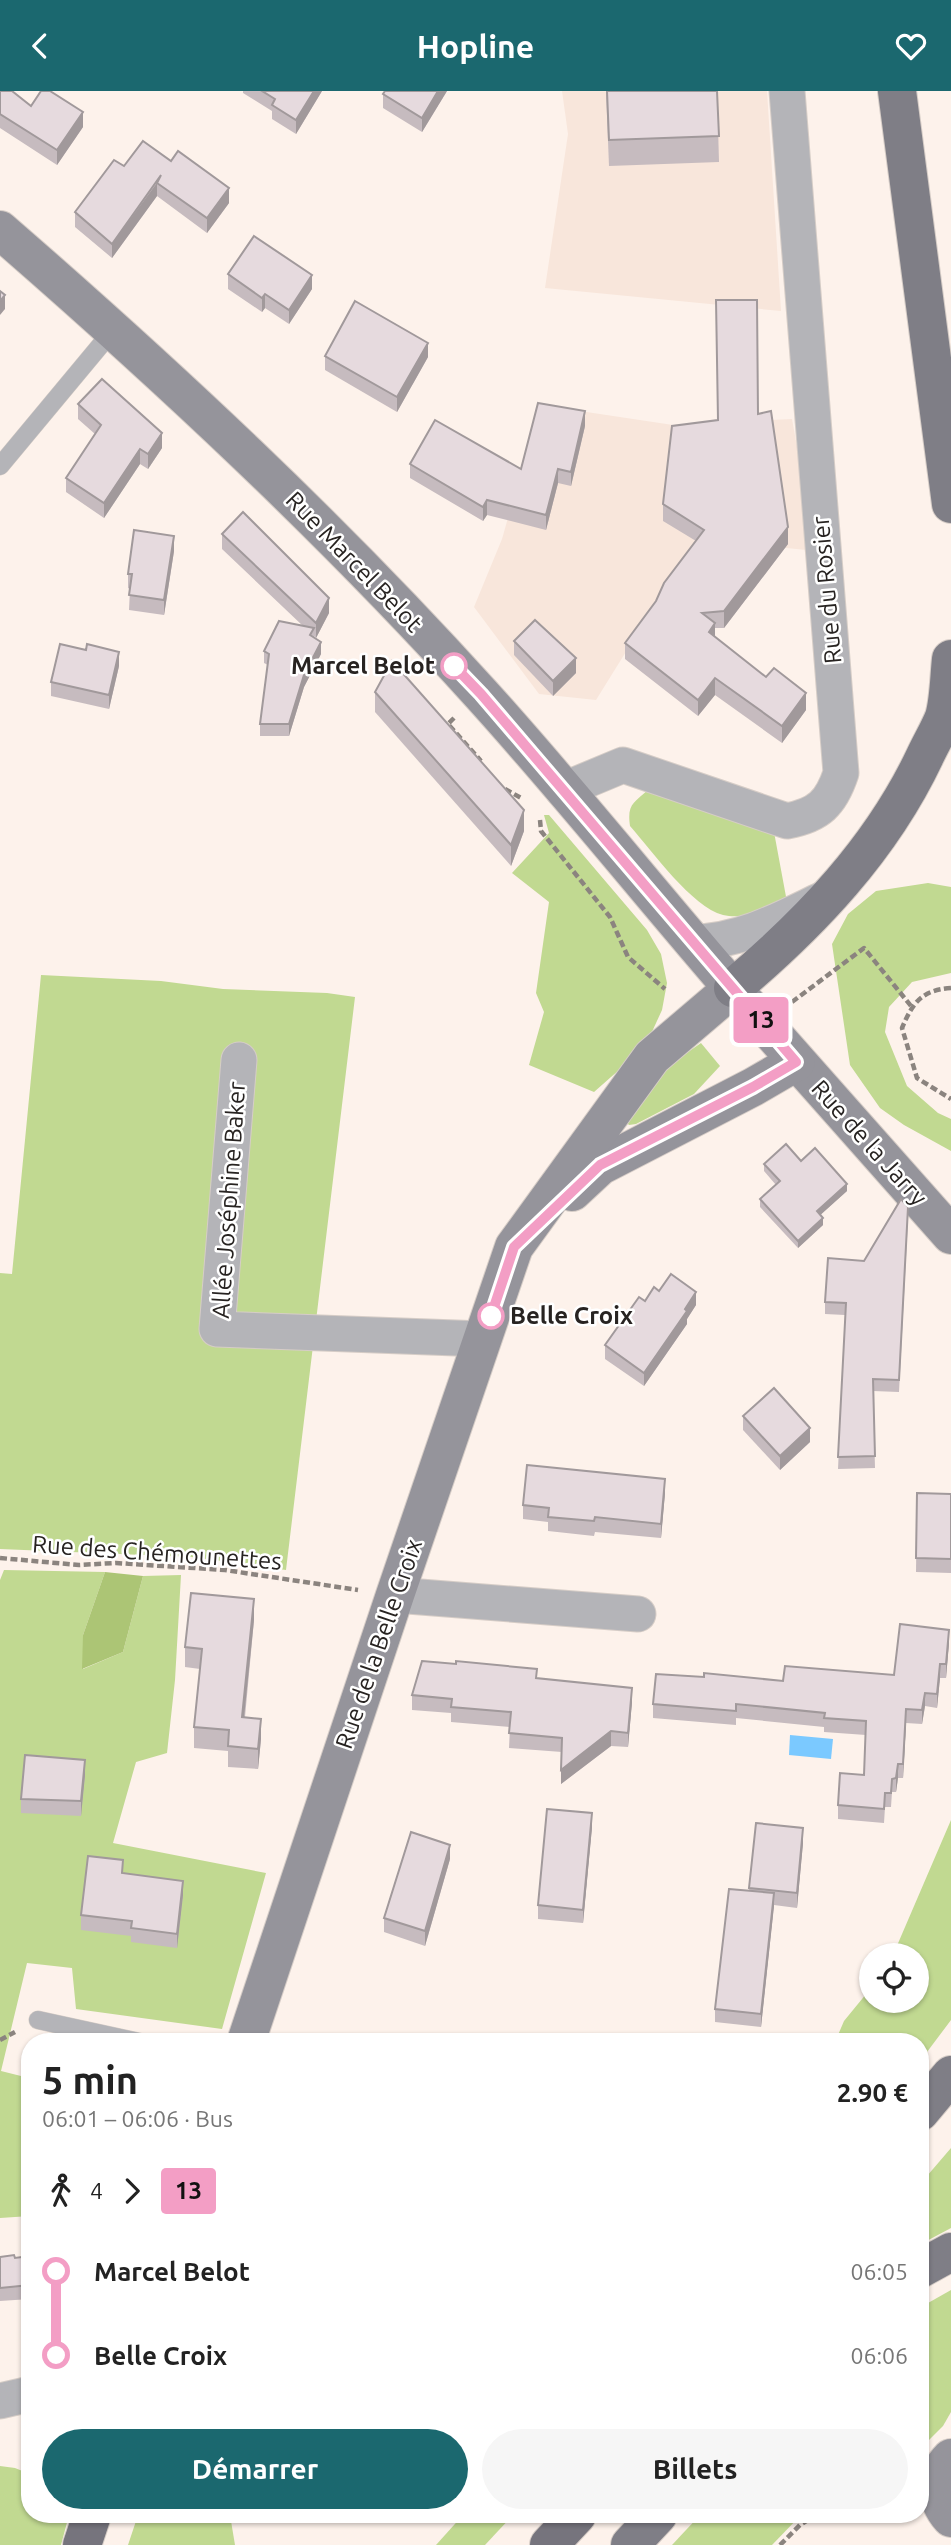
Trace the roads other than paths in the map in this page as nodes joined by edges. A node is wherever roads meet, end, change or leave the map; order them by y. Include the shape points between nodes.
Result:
1 (787, 91) edge
2 (898, 91) edge
3 (0, 230) edge
4 (114, 329) junction
5 (951, 368) edge
6 (0, 466) edge
7 (951, 504) edge
8 (951, 659) edge
9 (544, 803) junction
10 (833, 894) junction
11 (695, 942) junction
12 (733, 988) junction
13 (239, 1060) dead end
14 (796, 1062) junction
15 (951, 1235) edge
16 (514, 1247) junction
17 (483, 1339) junction
18 (395, 1595) junction
19 (638, 1614) dead end
20 (37, 2020) dead end
21 (97, 2033) edge
22 (249, 2033) edge
23 (951, 2075) edge
24 (929, 2101) edge
25 (21, 2396) edge
26 (0, 2401) edge
27 (951, 2458) edge
28 (951, 2518) edge
29 (89, 2523) edge
30 (103, 2523) edge
31 (562, 2523) edge
32 (570, 2523) edge
33 (651, 2523) edge
34 (82, 2545) edge
35 (101, 2545) edge
36 (536, 2545) edge
37 (549, 2545) edge
38 (630, 2545) edge

1 - 9 street, Rue du Rosier via 841,773 834,793 820,809 787,821 624,765
2 - 5 main road
2 - 7 main road
3 - 4 main road, Rue Marcel Belot
4 - 6 lane
4 - 9 main road, Rue Marcel Belot via 289,493 481,694
8 - 10 main road via 944,716 911,786 876,842
9 - 11 main road, Rue Marcel Belot
10 - 11 street via 752,933
10 - 12 main road
11 - 12 main road, Rue Marcel Belot
12 - 14 main road, Rue de la Jarry
12 - 16 main road, Rue de la Belle Croix via 652,1058
13 - 17 street, Allée Joséphine Baker via 217,1329
14 - 15 main road, Rue de la Jarry
14 - 16 main road, Rue de la Belle Croix via 600,1165
16 - 17 main road, Rue de la Belle Croix
17 - 18 main road, Rue de la Belle Croix
18 - 19 street
18 - 22 main road, Rue de la Belle Croix
20 - 21 lane
23 - 24 main road
25 - 26 street
27 - 28 main road via 938,2479 938,2494
29 - 34 highway
30 - 35 main road
31 - 36 main road
32 - 37 highway
33 - 38 main road

